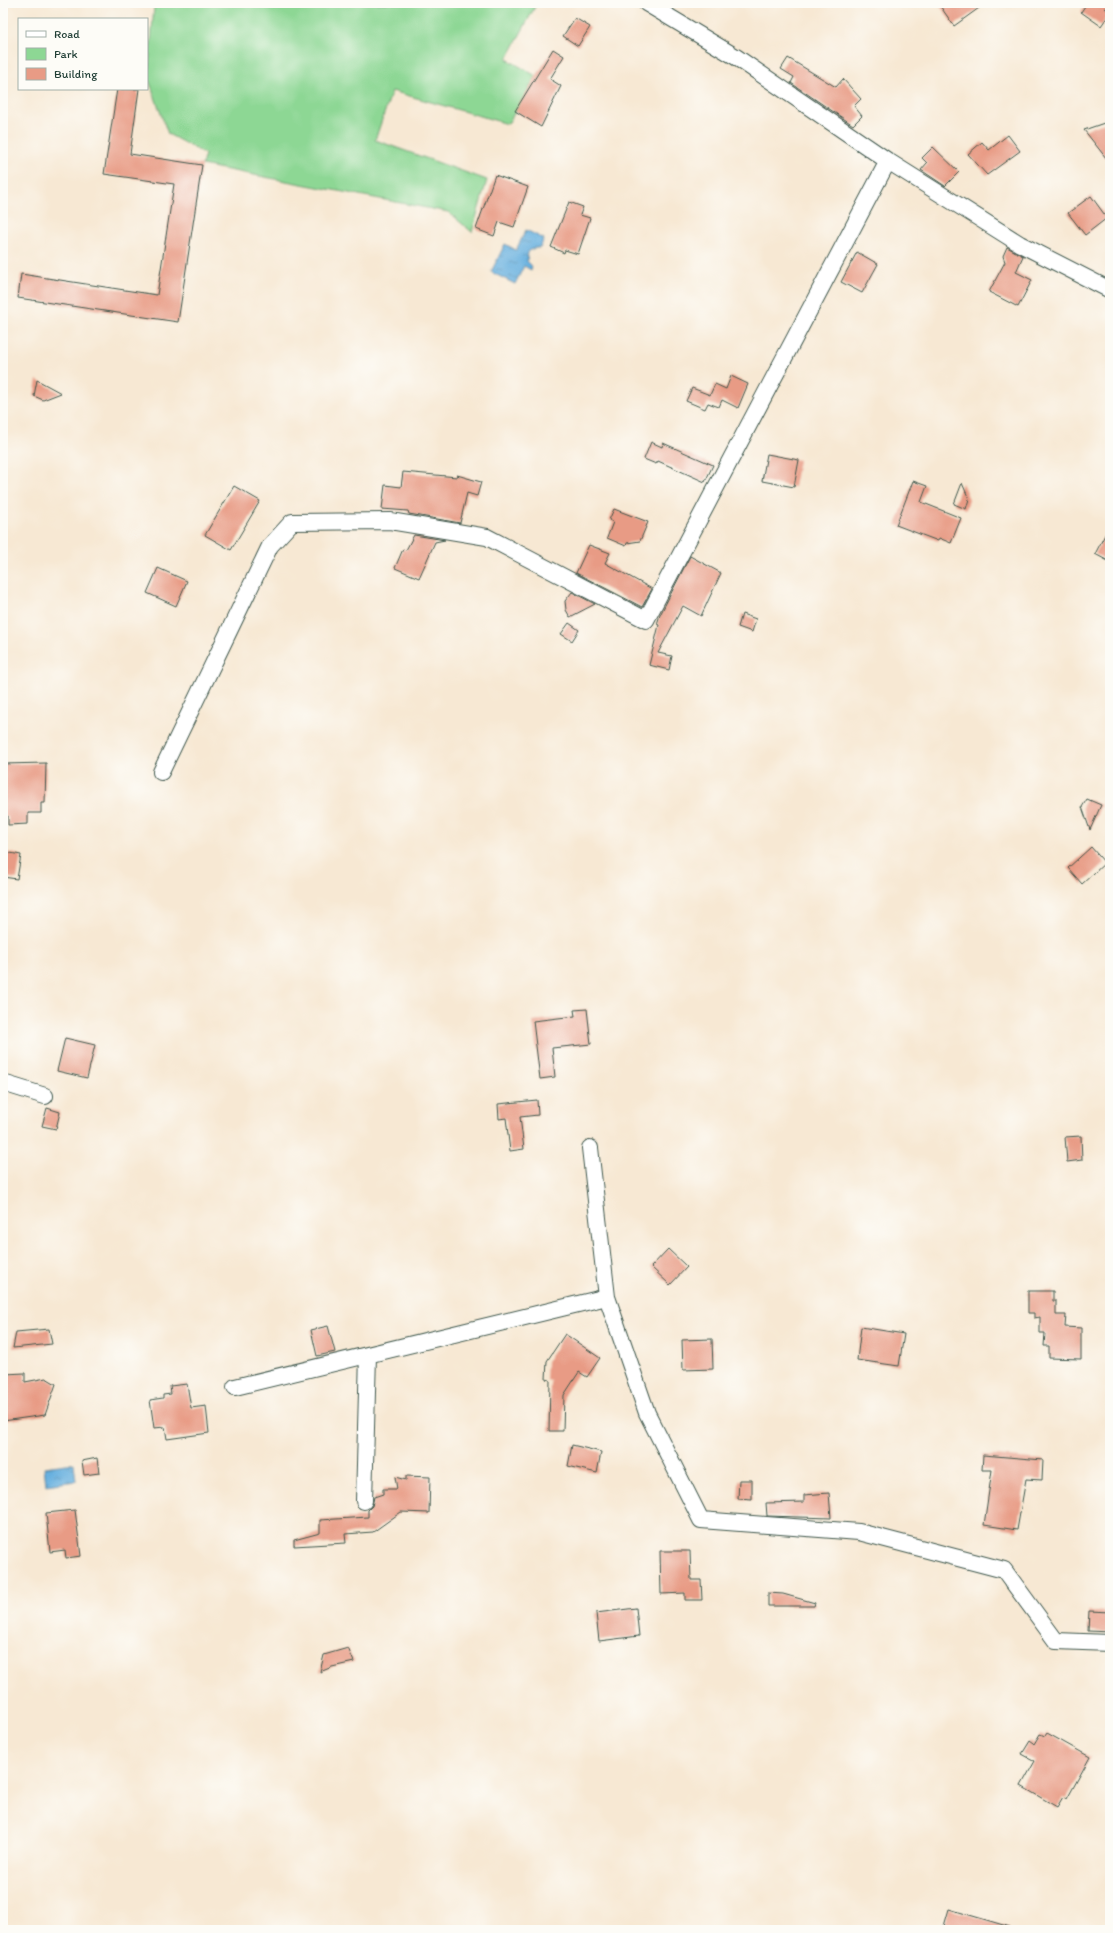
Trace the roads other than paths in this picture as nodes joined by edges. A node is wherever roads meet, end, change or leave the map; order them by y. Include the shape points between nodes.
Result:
1 (646, 3) edge
2 (888, 161) junction
3 (1110, 290) edge
4 (161, 772) dead end
5 (3, 1083) edge
6 (45, 1096) dead end
7 (590, 1148) dead end
8 (607, 1297) junction
9 (368, 1355) junction
10 (235, 1387) dead end
11 (364, 1501) dead end
12 (1110, 1643) edge

1 - 2 street via 736,57
2 - 3 street via 1020,244
2 - 4 street via 646,620 487,537 390,521 292,522 270,546
5 - 6 street
7 - 8 street
8 - 9 street
8 - 12 street via 647,1413 701,1520 859,1532 1004,1570 1056,1641
9 - 10 street
9 - 11 street

